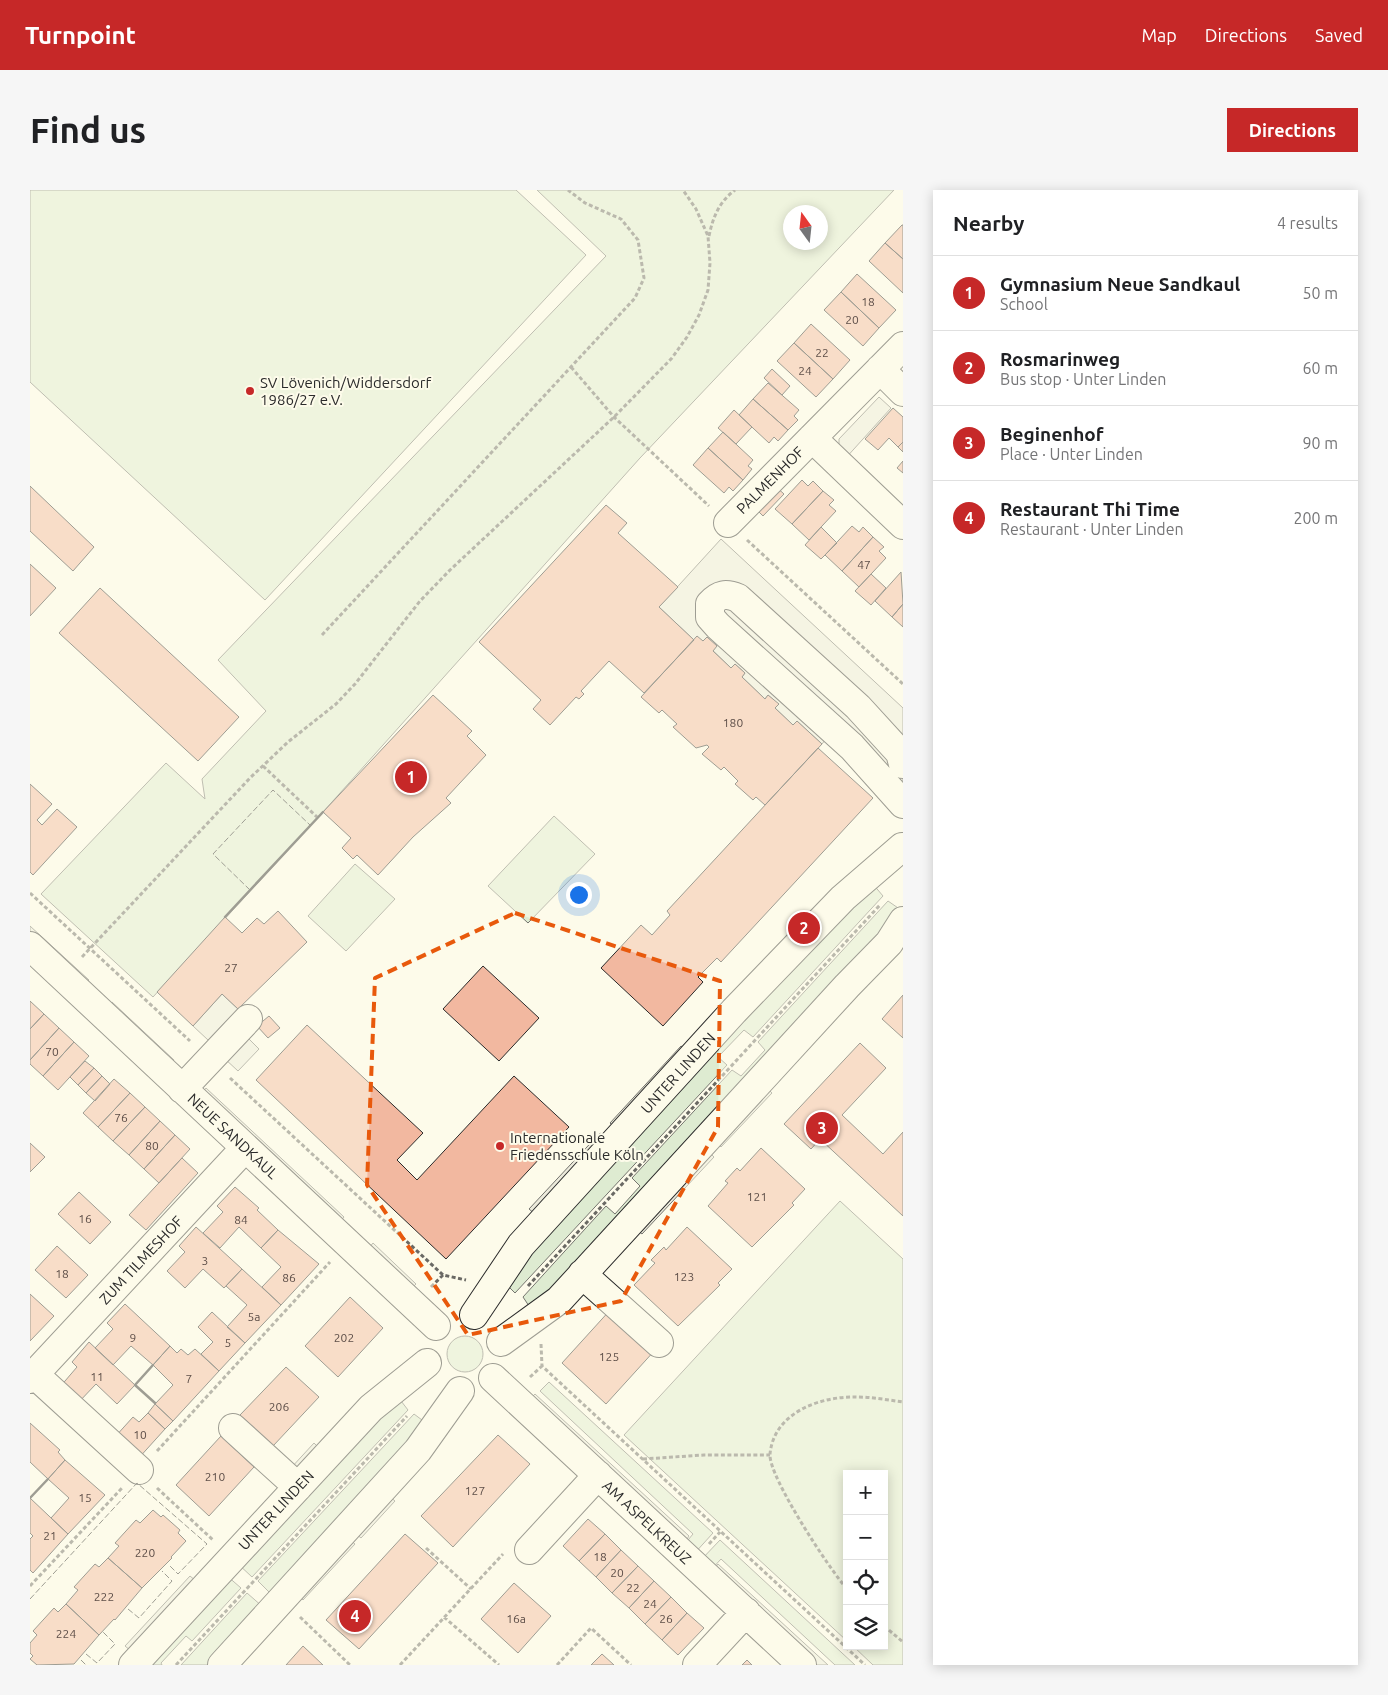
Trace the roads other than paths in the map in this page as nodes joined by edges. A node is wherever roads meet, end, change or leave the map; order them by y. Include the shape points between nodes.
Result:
1 (903, 346) edge
2 (880, 369) junction
3 (903, 392) edge
4 (812, 438) junction
5 (728, 523) road end
6 (903, 525) edge
7 (903, 764) edge
8 (903, 804) edge
9 (903, 843) edge
10 (903, 921) edge
11 (30, 946) edge
12 (248, 1019) dead end
13 (182, 1088) junction
14 (245, 1148) junction
15 (589, 1267) junction
16 (474, 1315) junction
17 (436, 1326) junction
18 (663, 1335) dead end
19 (501, 1342) junction
20 (426, 1363) junction
21 (33, 1373) edge
22 (493, 1378) junction
23 (460, 1391) junction
24 (233, 1428) dead end
25 (138, 1470) road end
26 (598, 1475) junction
27 (298, 1487) junction
28 (518, 1549) road end
29 (746, 1612) junction
30 (133, 1665) edge
31 (222, 1665) edge
32 (697, 1665) edge
33 (802, 1665) edge

1 - 2 street, PALMENHOF
2 - 3 street
2 - 4 street, PALMENHOF
4 - 5 street, PALMENHOF
4 - 6 street, PALMENHOF
7 - 8 street via 900,753 869,718 738,598 724,594 716,597 710,604 710,617 718,626 852,747
9 - 16 street, UNTER LINDEN via 843,898 734,1011 521,1245
10 - 15 street via 889,943
11 - 13 street, NEUE SANDKAUL
12 - 13 street
13 - 14 street, NEUE SANDKAUL
14 - 17 street, NEUE SANDKAUL
14 - 21 street, ZUM TILMESHOF
15 - 18 street
15 - 19 street via 559,1300
16 - 17 street via 453,1315
16 - 19 street via 491,1325
17 - 20 street via 426,1343
19 - 22 street via 502,1361
20 - 23 street via 439,1382
20 - 27 street, UNTER LINDEN via 372,1408
21 - 25 street
22 - 23 street via 472,1390
22 - 26 street, AM ASPELKREUZ
23 - 31 street via 418,1450
24 - 27 street
26 - 28 street
26 - 29 street, AM ASPELKREUZ
27 - 30 street, UNTER LINDEN
29 - 32 street
29 - 33 street, AM ASPELKREUZ

